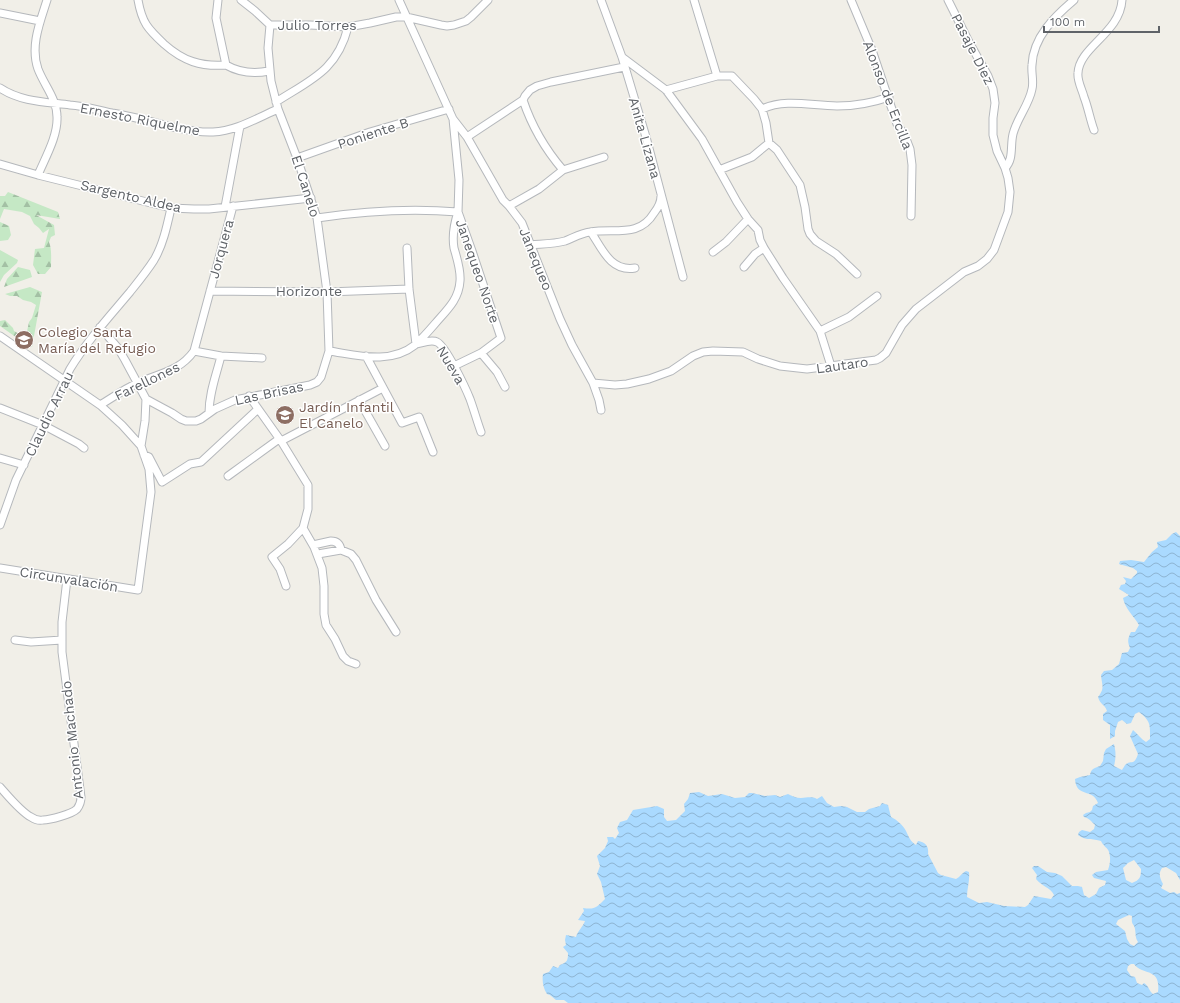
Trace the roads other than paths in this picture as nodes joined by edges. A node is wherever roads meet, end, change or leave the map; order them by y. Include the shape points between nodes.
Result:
1 (47, 0) edge
2 (138, 0) edge
3 (218, 0) edge
4 (241, 0) edge
5 (399, 0) edge
6 (488, 0) edge
7 (601, 0) edge
8 (694, 0) edge
9 (851, 0) edge
10 (948, 0) edge
11 (1074, 0) edge
12 (1122, 0) edge
13 (0, 13) edge
14 (406, 17) junction
15 (40, 21) junction
16 (270, 25) junction
17 (348, 27) junction
18 (622, 57) junction
19 (226, 65) junction
20 (624, 67) junction
21 (269, 71) junction
22 (717, 76) junction
23 (0, 88) edge
24 (666, 90) junction
25 (889, 97) junction
26 (523, 100) junction
27 (55, 103) junction
28 (277, 105) junction
29 (449, 109) junction
30 (762, 110) junction
31 (453, 119) junction
32 (240, 126) junction
33 (1094, 130) dead end
34 (467, 137) junction
35 (769, 143) junction
36 (604, 157) dead end
37 (297, 158) junction
38 (0, 164) edge
39 (1005, 168) junction
40 (563, 170) junction
41 (719, 170) junction
42 (38, 175) junction
43 (661, 196) junction
44 (311, 198) junction
45 (233, 206) junction
46 (509, 206) junction
47 (225, 207) junction
48 (171, 208) junction
49 (458, 212) junction
50 (911, 216) dead end
51 (317, 218) junction
52 (748, 219) junction
53 (591, 232) junction
54 (531, 244) junction
55 (407, 248) dead end
56 (764, 248) junction
57 (713, 252) dead end
58 (744, 267) dead end
59 (635, 268) dead end
60 (857, 274) dead end
61 (683, 277) dead end
62 (409, 289) junction
63 (210, 291) junction
64 (327, 292) junction
65 (877, 296) dead end
66 (100, 327) junction
67 (820, 331) junction
68 (0, 336) edge
69 (416, 344) junction
70 (194, 351) junction
71 (329, 351) junction
72 (480, 352) junction
73 (221, 356) junction
74 (366, 356) junction
75 (262, 358) dead end
76 (454, 366) junction
77 (831, 366) junction
78 (65, 381) junction
79 (593, 382) junction
80 (137, 383) junction
81 (505, 387) dead end
82 (383, 388) junction
83 (249, 396) junction
84 (146, 399) junction
85 (359, 400) junction
86 (100, 405) junction
87 (0, 408) edge
88 (258, 409) junction
89 (601, 410) dead end
90 (209, 413) junction
91 (43, 425) junction
92 (481, 432) dead end
93 (280, 440) junction
94 (141, 446) junction
95 (385, 446) dead end
96 (84, 448) dead end
97 (433, 452) dead end
98 (144, 455) junction
99 (0, 458) edge
100 (24, 465) junction
101 (228, 476) dead end
102 (0, 525) edge
103 (303, 528) junction
104 (313, 545) junction
105 (341, 550) junction
106 (318, 554) junction
107 (0, 568) edge
108 (67, 579) junction
109 (286, 586) dead end
110 (396, 632) dead end
111 (15, 640) dead end
112 (62, 640) junction
113 (356, 664) dead end
114 (0, 787) edge

1 - 15 street
2 - 19 street via 141,14 150,31 172,51 204,65
3 - 19 street via 216,18
4 - 16 street, Julio Torres
5 - 14 street
6 - 14 street, Julio Torres via 471,17 454,25 441,25
7 - 18 street, Anita Lizana
8 - 22 street
9 - 25 street, Alonso de Ercilla
10 - 39 street, Pasaje Diez via 991,83 995,103 993,135
11 - 39 street via 1052,21 1036,48 1032,64 1032,88 1013,133 1011,158
12 - 33 street via 1116,21 1085,56 1078,69 1079,83
13 - 15 street
14 - 17 street, Julio Torres
14 - 29 street
15 - 27 street via 36,40 36,61
16 - 17 street, Julio Torres
16 - 21 street, El Canelo
17 - 28 street, Ernesto Riquelme via 340,50 326,68
18 - 20 street, Anita Lizana
18 - 24 street
19 - 21 street via 249,73
20 - 26 street via 537,86 530,90
20 - 43 street, Anita Lizana
21 - 28 street, El Canelo
22 - 24 street
22 - 30 street via 732,76
23 - 27 street, Ernesto Riquelme via 25,99
24 - 41 street via 702,140
25 - 30 street via 858,105 786,103
25 - 50 street, Alonso de Ercilla via 897,124 910,149
26 - 34 street
26 - 40 street via 538,135
27 - 32 street, Ernesto Riquelme via 194,131 214,132
27 - 42 street via 55,135
28 - 32 street, Ernesto Riquelme
28 - 37 street, El Canelo
29 - 31 street, Janequeo Norte
29 - 37 street, Poniente B via 370,132
30 - 35 street
31 - 34 street, Janequeo
31 - 49 street, Janequeo Norte via 459,180
32 - 47 street, Jorquera
34 - 46 street, Janequeo via 503,200
35 - 41 street via 752,157
35 - 60 street via 777,150 800,185 808,229 813,238 836,254
36 - 40 street
37 - 44 street, El Canelo
38 - 42 street, Sargento Aldea
39 - 77 street, Lautaro via 1010,192 1008,212 988,259 964,272 916,310 902,325 880,358
40 - 46 street via 539,189
41 - 52 street
42 - 48 street, Sargento Aldea
43 - 53 street via 657,209 643,225 624,231
43 - 61 street, Anita Lizana
44 - 45 street, Sargento Aldea
44 - 51 street, El Canelo
45 - 47 street, Sargento Aldea
45 - 63 street, Jorquera
46 - 54 street, Janequeo via 522,223
47 - 48 street, Sargento Aldea
48 - 66 street, Claudio Arrau via 165,234 154,260
49 - 51 street via 382,210
49 - 69 street via 453,240 460,285 452,305
49 - 72 street, Janequeo Norte via 501,338
51 - 64 street, El Canelo
52 - 56 street via 758,230
52 - 57 street
53 - 54 street via 560,242
53 - 59 street via 613,264 622,268
54 - 79 street, Janequeo via 566,332
55 - 62 street, Nueva
56 - 58 street
56 - 67 street
62 - 64 street, Horizonte
62 - 69 street, Nueva
63 - 64 street, Horizonte
63 - 70 street, Jorquera
64 - 71 street, El Canelo
65 - 67 street via 849,317
66 - 78 street, Claudio Arrau via 80,353
66 - 80 street via 118,348
67 - 77 street
68 - 78 street
69 - 74 street via 394,355
69 - 76 street, Nueva via 438,342
70 - 73 street, Farellones
70 - 80 street, Farellones via 177,368
71 - 74 street
71 - 83 street, Las Brisas via 321,376 314,384
72 - 76 street, Janequeo Norte
72 - 81 street via 497,372
73 - 75 street, Farellones
73 - 90 street via 209,401
74 - 82 street
76 - 92 street, Nueva via 470,399
77 - 79 street, Lautaro via 807,369 780,366 743,352 713,351 703,352 660,376 643,381 627,384
78 - 86 street
78 - 91 street, Claudio Arrau
79 - 89 street, Janequeo
80 - 84 street
80 - 86 street, Farellones
82 - 85 street
82 - 97 street via 402,422 419,417
83 - 88 street
83 - 90 street, Las Brisas via 228,402
84 - 90 street, Las Brisas via 186,421 196,421
84 - 94 street
85 - 93 street
85 - 95 street
86 - 94 street
87 - 91 street
88 - 93 street
88 - 98 street via 200,462 190,464 162,482 150,457
91 - 96 street
91 - 100 street, Claudio Arrau
93 - 101 street
93 - 103 street via 308,485 308,509
94 - 98 street
98 - 108 street, Circunvalación via 149,469 151,492 138,590
99 - 100 street
100 - 102 street, Claudio Arrau
103 - 104 street
103 - 109 street via 272,557
104 - 105 street via 334,541
104 - 106 street
105 - 106 street
105 - 110 street via 351,554 356,560
106 - 113 street via 323,574 326,625 343,656
107 - 108 street, Circunvalación
108 - 112 street, Antonio Machado
111 - 112 street
112 - 114 street, Antonio Machado via 80,804 77,810 71,813 45,820 35,819

